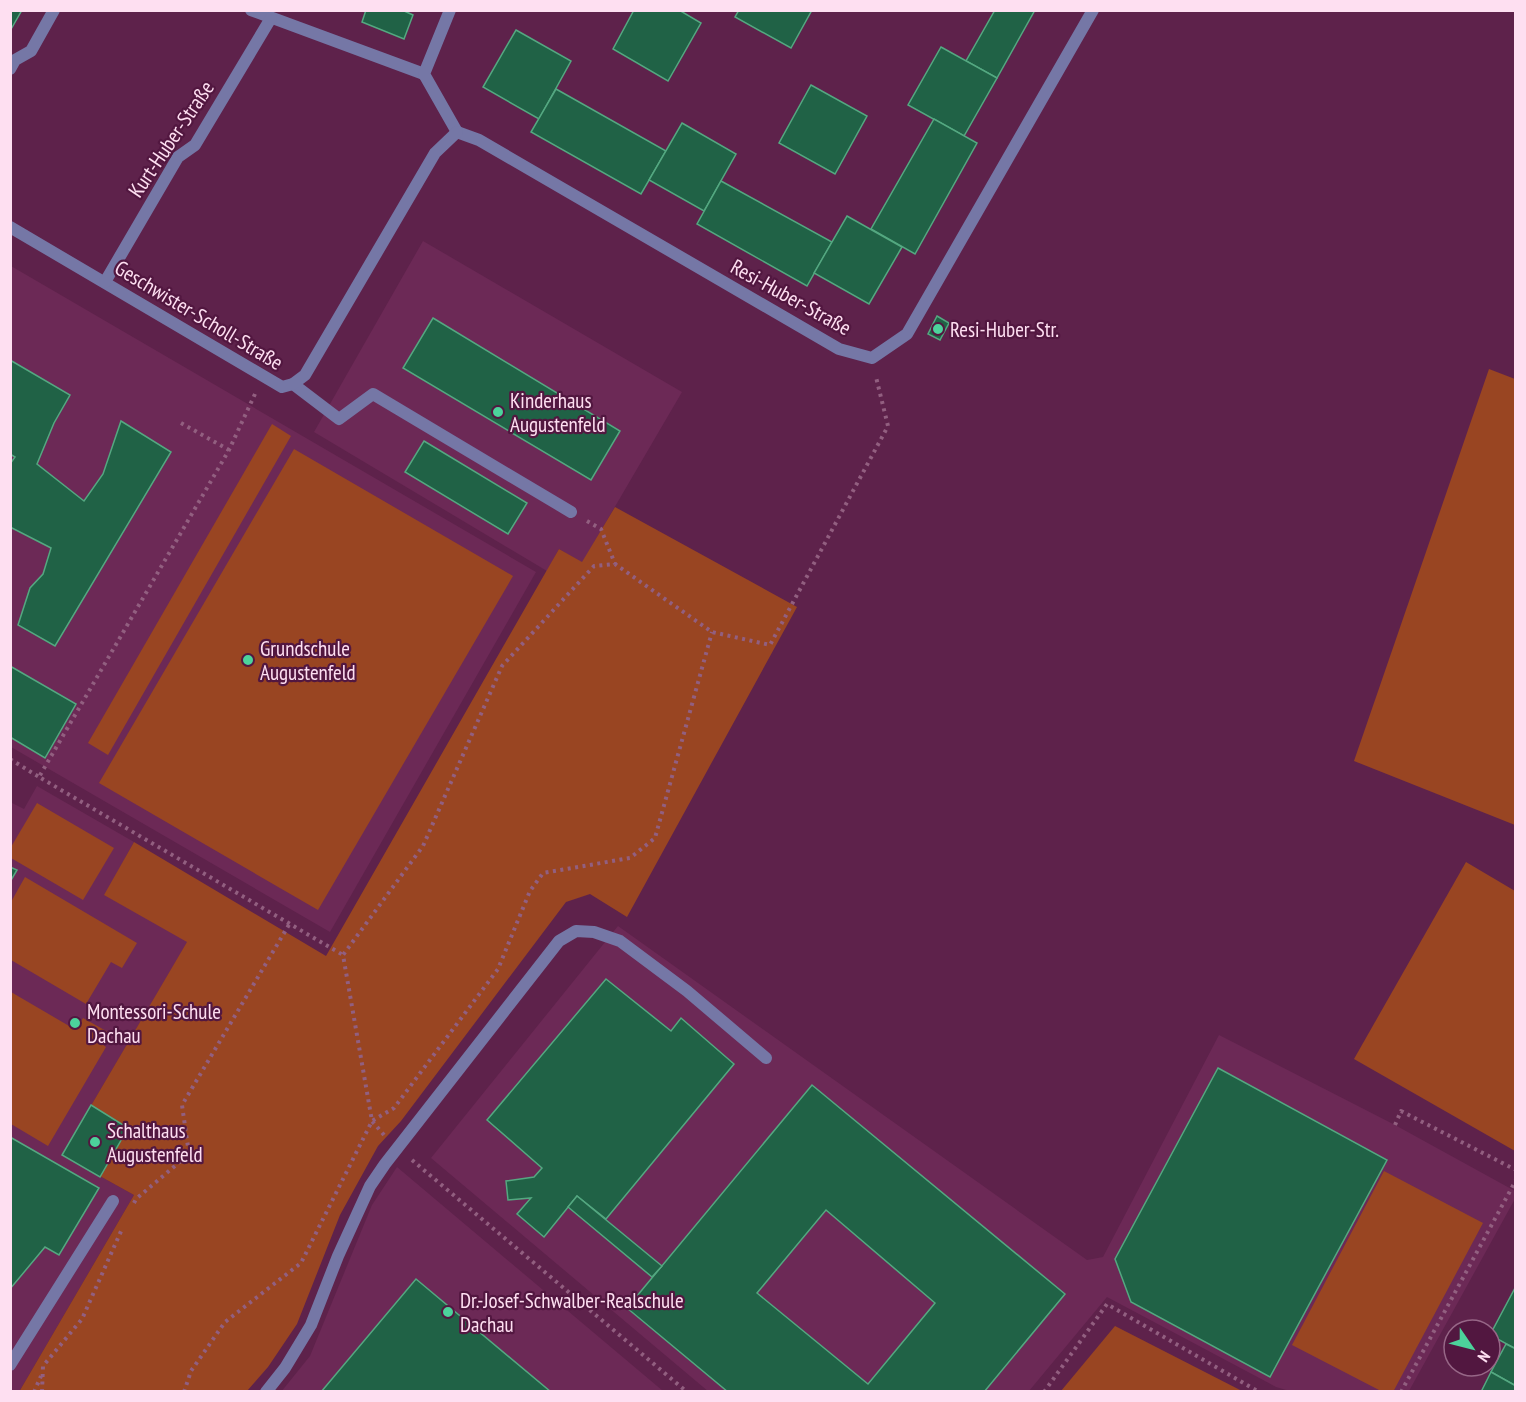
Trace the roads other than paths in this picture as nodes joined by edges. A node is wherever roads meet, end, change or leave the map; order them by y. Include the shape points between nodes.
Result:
1 (54, 10) edge
2 (251, 10) edge
3 (450, 10) edge
4 (1093, 10) edge
5 (271, 18) junction
6 (10, 69) edge
7 (424, 74) junction
8 (457, 132) junction
9 (10, 227) edge
10 (105, 282) junction
11 (294, 384) junction
12 (571, 512) road end
13 (766, 1058) dead end
14 (113, 1201) dead end
15 (10, 1365) edge
16 (266, 1392) edge

1 - 6 street via 31,51 15,60
2 - 5 street
3 - 7 street
4 - 8 street, Resi-Huber-Straße via 907,334 872,358 839,349 479,140
5 - 7 street
5 - 10 street, Kurt-Huber-Straße via 195,145 178,158
7 - 8 street
8 - 11 street, Geschwister-Scholl-Straße via 435,153 305,375
9 - 10 street, Geschwister-Scholl-Straße
10 - 11 street, Geschwister-Scholl-Straße via 282,387
11 - 12 street via 339,419 373,394
13 - 16 street via 620,941 594,932 576,931 559,941 370,1186 310,1325
14 - 15 street

